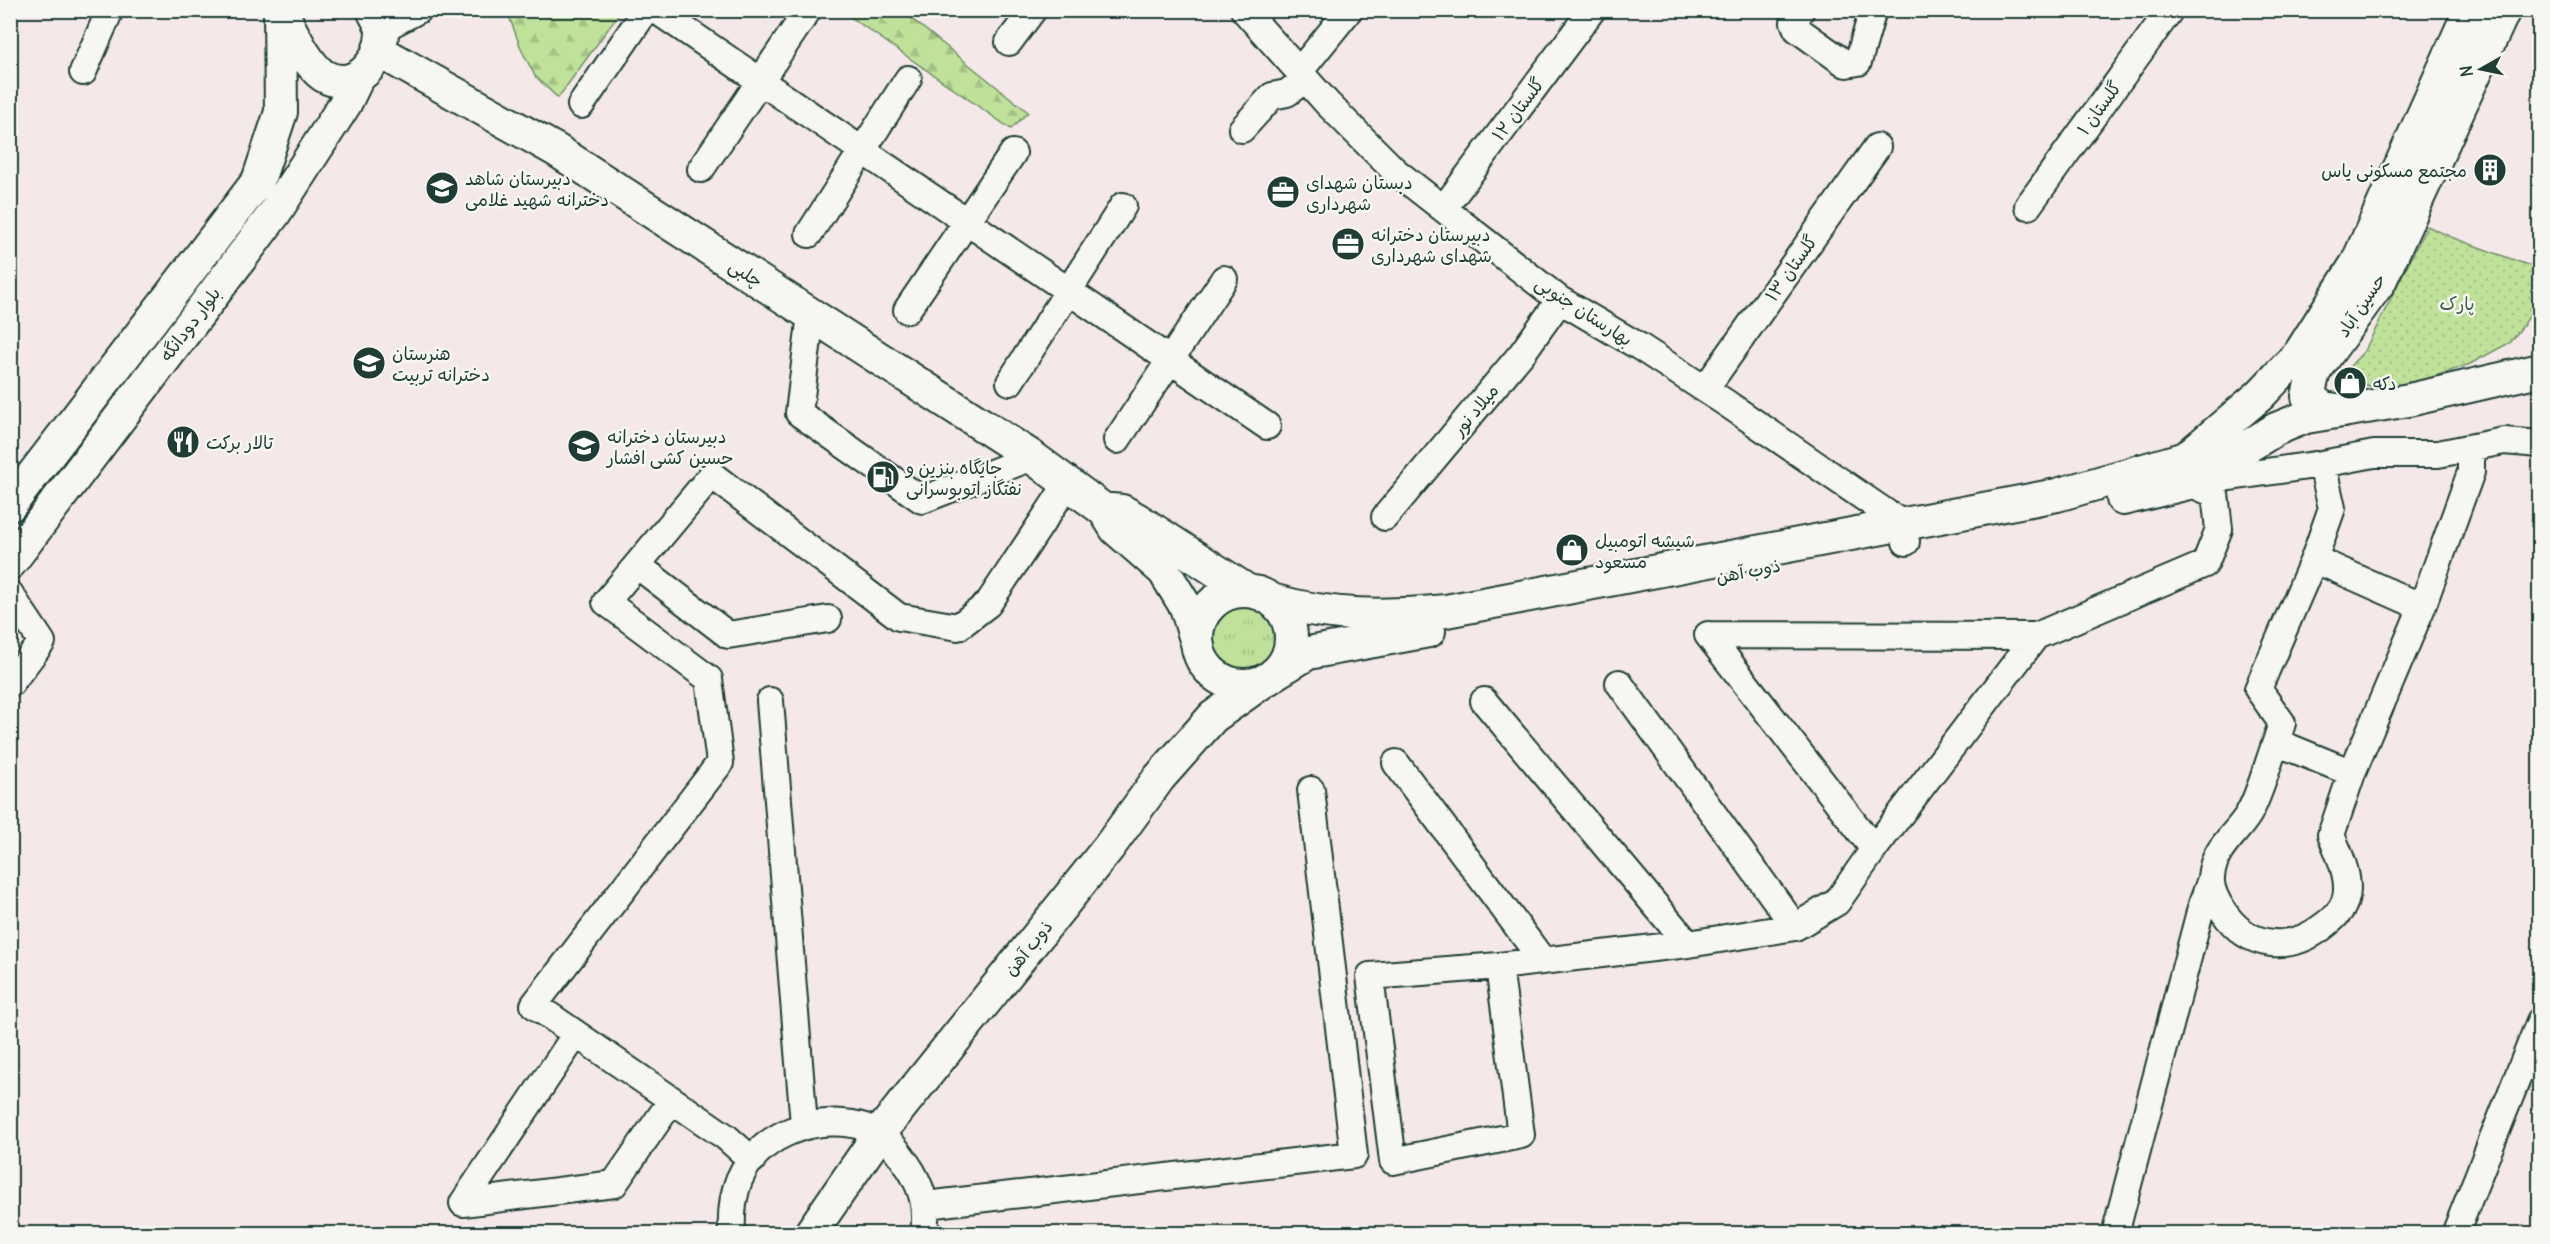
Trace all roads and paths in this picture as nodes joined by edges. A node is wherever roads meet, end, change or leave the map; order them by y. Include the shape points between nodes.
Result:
1 (110, 10) edge
2 (281, 10) edge
3 (417, 10) edge
4 (646, 10) edge
5 (656, 10) edge
6 (808, 10) edge
7 (1033, 10) edge
8 (1244, 10) edge
9 (1349, 10) edge
10 (1592, 10) edge
11 (1801, 10) edge
12 (1873, 10) edge
13 (2170, 10) edge
14 (2470, 10) edge
15 (2504, 10) edge
16 (378, 30) edge
17 (1009, 42) dead end
18 (83, 72) dead end
19 (1302, 76) junction
20 (358, 77) junction
21 (908, 79) dead end
22 (760, 81) junction
23 (581, 105) dead end
24 (1242, 129) dead end
25 (1877, 147) dead end
26 (864, 152) junction
27 (1013, 153) dead end
28 (701, 169) dead end
29 (1123, 206) dead end
30 (2028, 206) dead end
31 (1444, 208) junction
32 (966, 221) junction
33 (809, 234) dead end
34 (1224, 279) dead end
35 (1068, 290) junction
36 (1560, 300) junction
37 (907, 310) dead end
38 (811, 314) junction
39 (1170, 360) junction
40 (2540, 370) edge
41 (1010, 382) dead end
42 (1705, 389) junction
43 (2348, 411) junction
44 (1267, 426) dead end
45 (1117, 440) dead end
46 (2540, 444) edge
47 (2471, 449) junction
48 (1032, 457) junction
49 (2322, 464) junction
50 (2187, 470) junction
51 (1068, 483) junction
52 (10, 505) edge
53 (1104, 510) junction
54 (1385, 517) dead end
55 (1905, 534) junction
56 (16, 546) edge
57 (2314, 559) junction
58 (637, 565) junction
59 (10, 594) edge
60 (1261, 596) junction
61 (2422, 607) junction
62 (828, 619) dead end
63 (2036, 636) junction
64 (1198, 645) junction
65 (1270, 676) junction
66 (1619, 683) dead end
67 (10, 684) edge
68 (1484, 700) dead end
69 (770, 701) dead end
70 (2276, 742) junction
71 (1396, 763) dead end
72 (2352, 773) junction
73 (1311, 790) dead end
74 (1874, 849) junction
75 (2211, 879) junction
76 (1796, 927) junction
77 (1688, 944) junction
78 (1543, 960) junction
79 (1499, 966) junction
80 (2540, 1021) edge
81 (576, 1034) junction
82 (672, 1100) junction
83 (804, 1125) junction
84 (879, 1134) junction
85 (752, 1160) junction
86 (926, 1205) junction
87 (732, 1233) edge
88 (810, 1233) edge
89 (924, 1233) edge
90 (2115, 1233) edge
91 (2455, 1233) edge

1 - 18 street
2 - 20 main road via 313,65 324,76 341,80
2 - 52 main road, بلوار دودانگه via 281,112 258,181
3 - 16 street
4 - 23 street
5 - 22 street
6 - 22 street
7 - 17 street
8 - 19 street, بهارستان جنوبی
9 - 19 street
10 - 31 street, گلستان ۱۲
11 - 12 street via 1794,22 1797,29 1846,64 1858,62
13 - 30 street, گلستان ۱
14 - 50 main road, حسین آباد via 2357,263 2300,353
15 - 43 main road, حسین آباد via 2380,281 2314,372 2308,396 2323,408
16 - 20 main road, بلوار دودانگه via 374,63
16 - 38 main road, چلبی
19 - 24 street via 1287,93 1272,96
19 - 31 street, بهارستان جنوبی via 1395,171
20 - 56 main road, بلوار دودانگه via 345,104 274,214
21 - 26 street
22 - 26 street
22 - 28 street
25 - 42 street, گلستان ۱۳
26 - 32 street
26 - 33 street
27 - 32 street
29 - 35 street
31 - 36 street, بهارستان جنوبی
32 - 35 street
32 - 37 street
34 - 39 street
35 - 39 street
35 - 41 street
36 - 42 street, بهارستان جنوبی
36 - 54 street, میلاد نور via 1523,352
38 - 48 main road, چلبی
38 - 48 street via 799,413 922,500
39 - 44 street
39 - 45 street
40 - 43 main road
42 - 55 street, بهارستان جنوبی
43 - 50 main road via 2306,417
46 - 47 street via 2504,441
47 - 49 street via 2438,454 2374,454
47 - 61 street via 2471,472
48 - 51 main road, چلبی
49 - 50 street
49 - 57 street via 2332,508
50 - 55 main road, ذوب آهن via 2062,513
50 - 63 street via 2215,494 2219,529 2205,564
51 - 53 main road, چلبی
51 - 58 street via 988,604 958,627 899,617 712,475
53 - 60 main road via 1122,511
53 - 64 main road via 1116,530 1164,571 1186,607
55 - 60 main road, ذوب آهن via 1446,611 1358,615 1303,609
55 - 65 main road, ذوب آهن via 1452,627 1336,646 1308,653
57 - 61 street
57 - 70 street via 2258,689 2282,723
58 - 62 street via 728,635
58 - 81 street via 606,602 709,679 720,763 534,1005
59 - 67 street via 42,642
60 - 64 main road via 1232,592 1220,598 1202,618
60 - 65 main road via 1288,622 1291,636 1284,662
61 - 72 street
63 - 74 street
63 - 74 street via 1708,635
64 - 65 main road via 1201,657 1221,679 1251,684
65 - 84 main road, ذوب آهن via 1213,717 1159,778 1109,847
66 - 76 street
68 - 77 street
69 - 83 street
70 - 72 street
70 - 75 street via 2248,814 2227,838 2214,861
71 - 78 street
72 - 75 street via 2331,835 2345,867 2346,900 2334,918 2310,937 2282,945 2253,939 2230,922 2218,903
73 - 86 street via 1354,1155
74 - 76 street via 1837,902
75 - 90 street
76 - 77 street
77 - 78 street
78 - 79 street
79 - 79 street via 1521,1135 1393,1161 1370,976
80 - 91 street
81 - 82 street
81 - 82 street via 463,1203 614,1184
82 - 85 street
83 - 84 street via 850,1125
83 - 85 street via 786,1132
84 - 86 street via 905,1160
84 - 88 main road, ذوب آهن
85 - 87 street via 736,1189 731,1210
86 - 89 street

